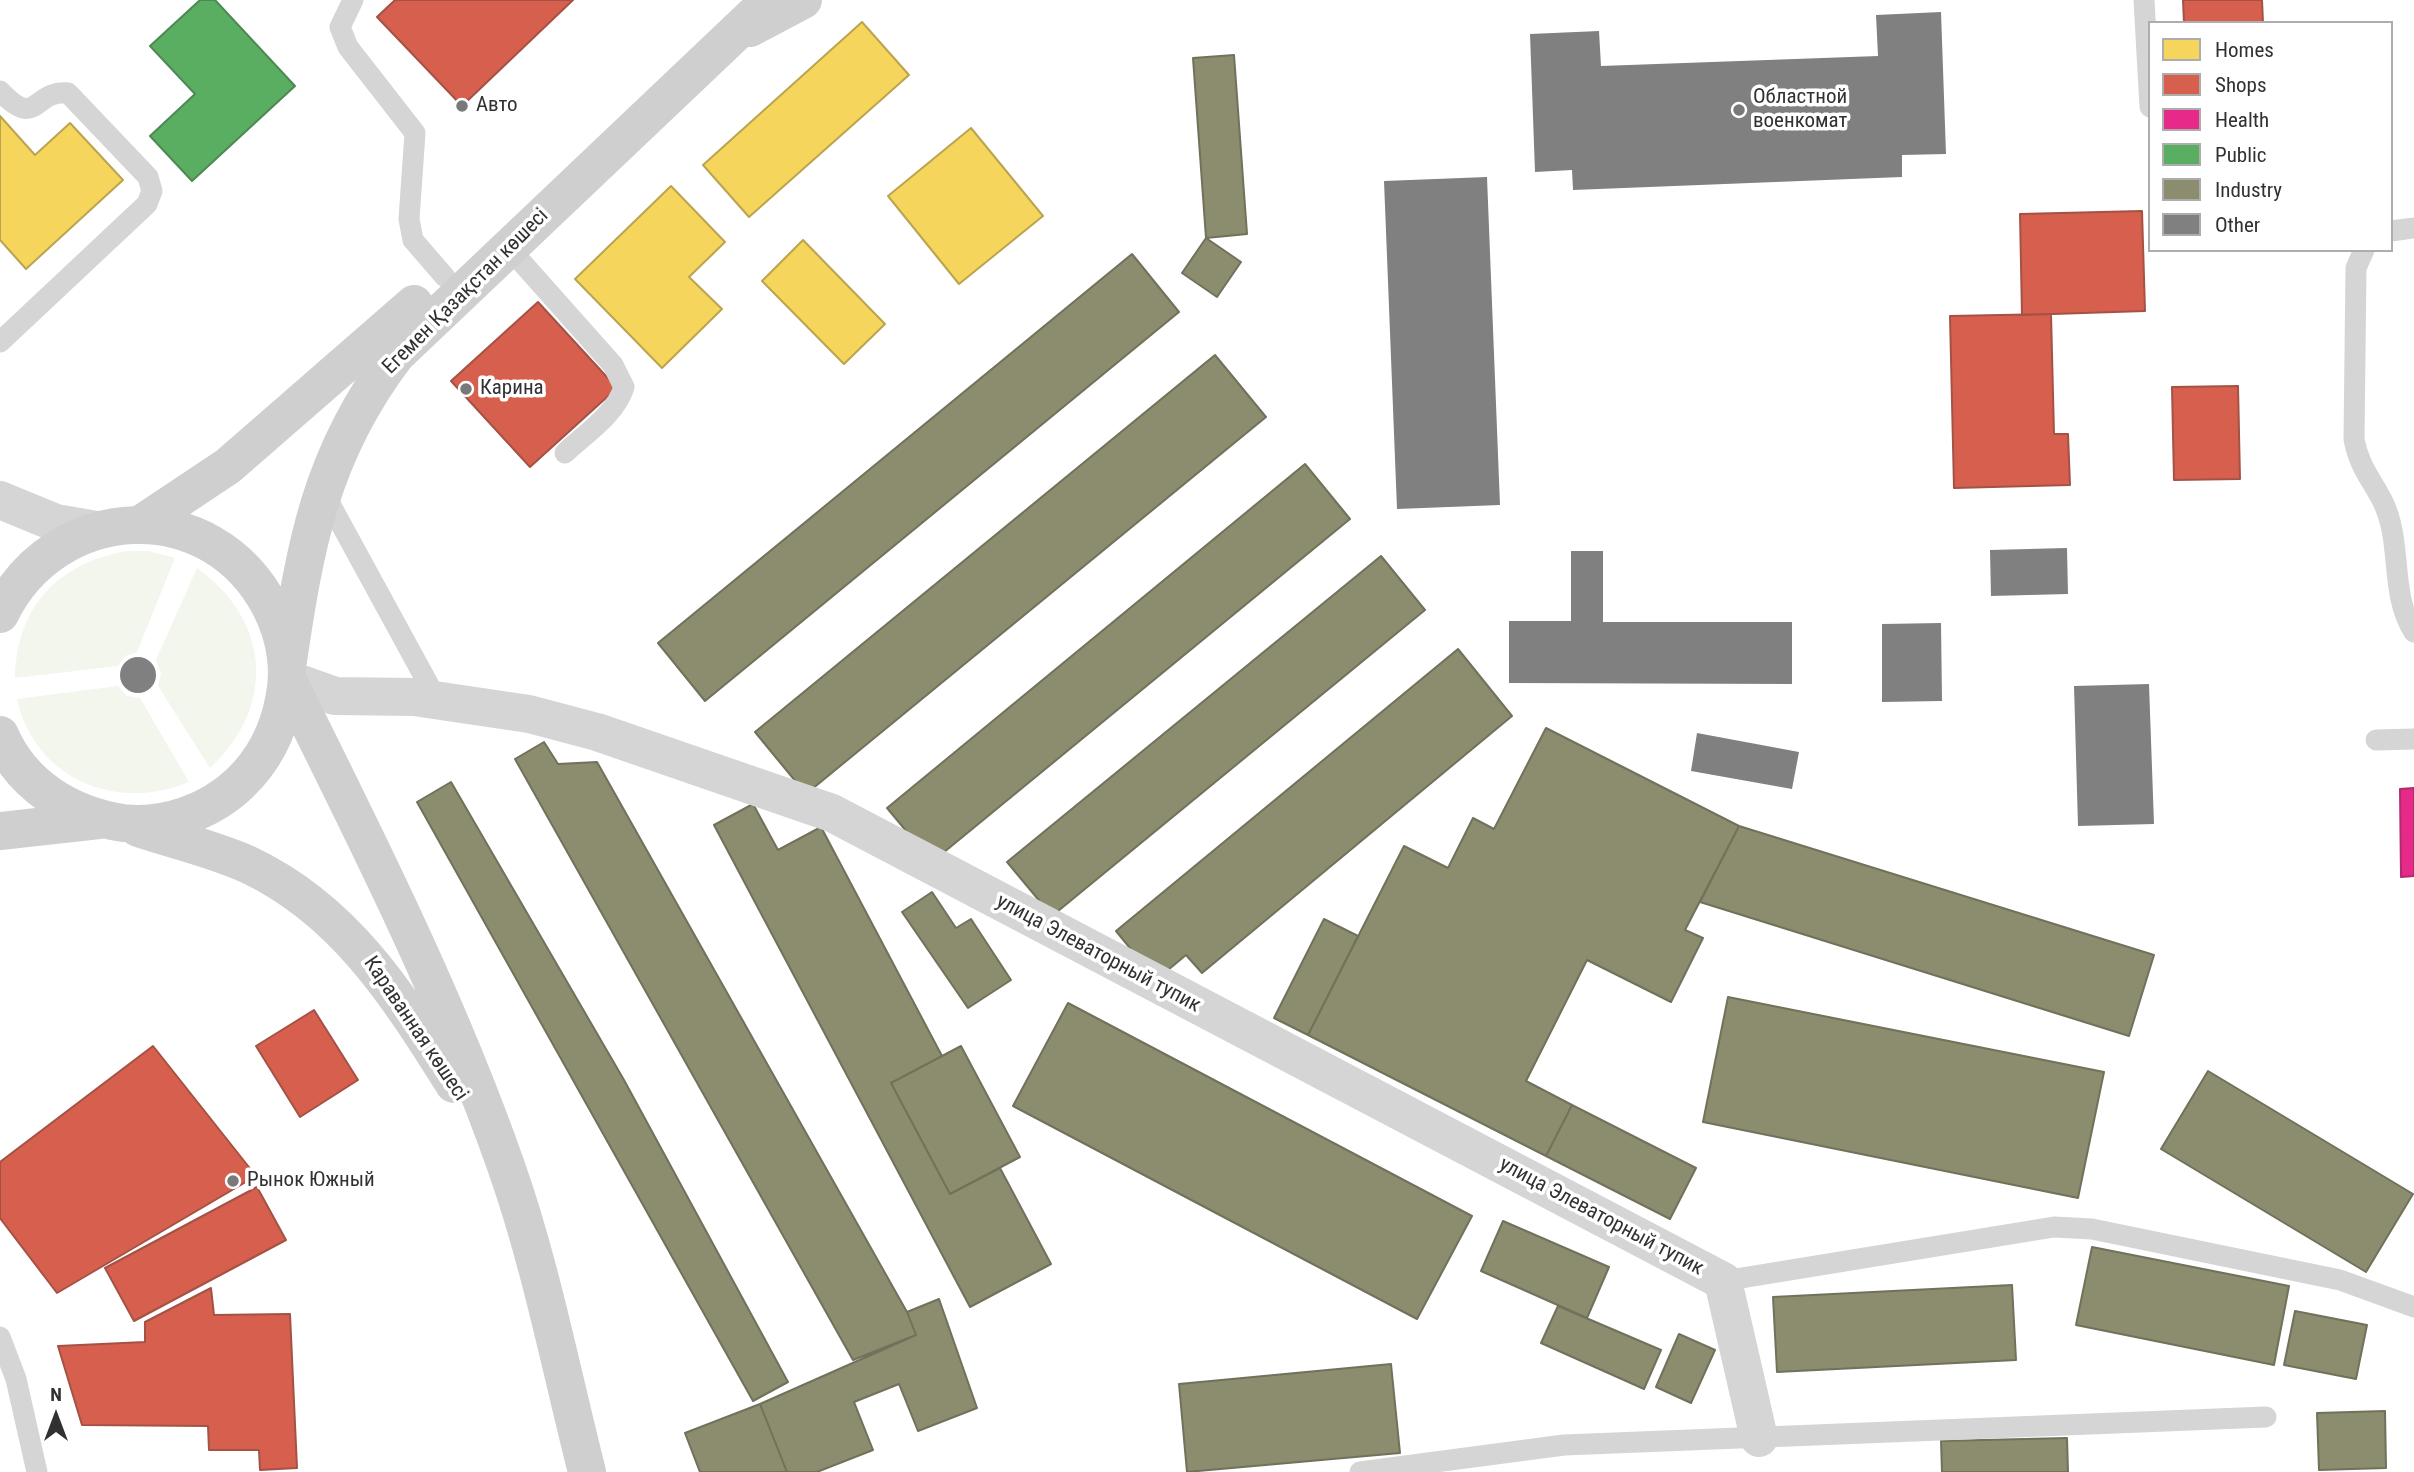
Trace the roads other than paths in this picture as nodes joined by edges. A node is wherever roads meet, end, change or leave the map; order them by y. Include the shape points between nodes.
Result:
1 (353, 0) edge
2 (739, 0) edge
3 (770, 0) edge
4 (803, 0) edge
5 (2144, 0) edge
6 (2148, 71) edge
7 (683, 81) junction
8 (0, 91) edge
9 (2414, 228) edge
10 (2393, 231) edge
11 (509, 247) junction
12 (2363, 252) edge
13 (445, 277) junction
14 (0, 342) edge
15 (565, 453) dead end
16 (323, 490) junction
17 (0, 500) edge
18 (141, 524) junction
19 (96, 530) junction
20 (0, 614) edge
21 (2414, 632) edge
22 (292, 686) junction
23 (437, 700) junction
24 (0, 735) edge
25 (2414, 739) edge
26 (2376, 740) dead end
27 (112, 821) junction
28 (0, 831) edge
29 (506, 1166) junction
30 (1723, 1281) junction
31 (2414, 1307) edge
32 (0, 1337) edge
33 (2266, 1417) dead end
34 (1759, 1438) junction
35 (37, 1472) edge
36 (587, 1472) edge
37 (1360, 1472) edge

1 - 13 lane via 340,27 348,47 415,133 409,219 413,240
2 - 13 main road
3 - 7 main road, Егемен Қазақстан көшесі
4 - 7 main road, Егемен Қазақстан көшесі via 739,35
5 - 6 lane
7 - 11 main road, Егемен Қазақстан көшесі
8 - 14 lane via 25,110 55,93 68,93 148,177 152,191 147,204
9 - 10 lane
11 - 15 lane via 613,365 624,387 613,408
11 - 16 main road, Егемен Қазақстан көшесі via 396,355 354,416
12 - 21 lane via 2356,268 2354,439 2358,459 2390,524 2403,608
13 - 18 main road via 228,466
16 - 22 main road, Егемен Қазақстан көшесі via 302,569
16 - 23 lane
17 - 19 street via 56,523
18 - 19 main road
18 - 22 main road via 196,537 242,568 274,613
19 - 20 main road via 46,556 20,580
22 - 23 street, улица Элеваторный тупик via 363,698
22 - 27 main road, Егемен Қазақстан көшесі via 272,739 247,776 209,805 166,821
22 - 29 main road, Караванная көшесі via 398,904
23 - 30 street, улица Элеваторный тупик via 529,714 597,732 832,813
24 - 27 main road, Караванная көшесі via 38,786 62,804
25 - 26 lane
27 - 28 main road
27 - 29 main road, Караванная көшесі via 247,865 316,906 393,988
29 - 36 main road, Караванная көшесі
30 - 31 lane via 2054,1227 2092,1229 2340,1280
30 - 34 street, улица Элеваторный тупик
32 - 35 lane via 16,1379
33 - 34 lane
34 - 37 lane via 1564,1446

